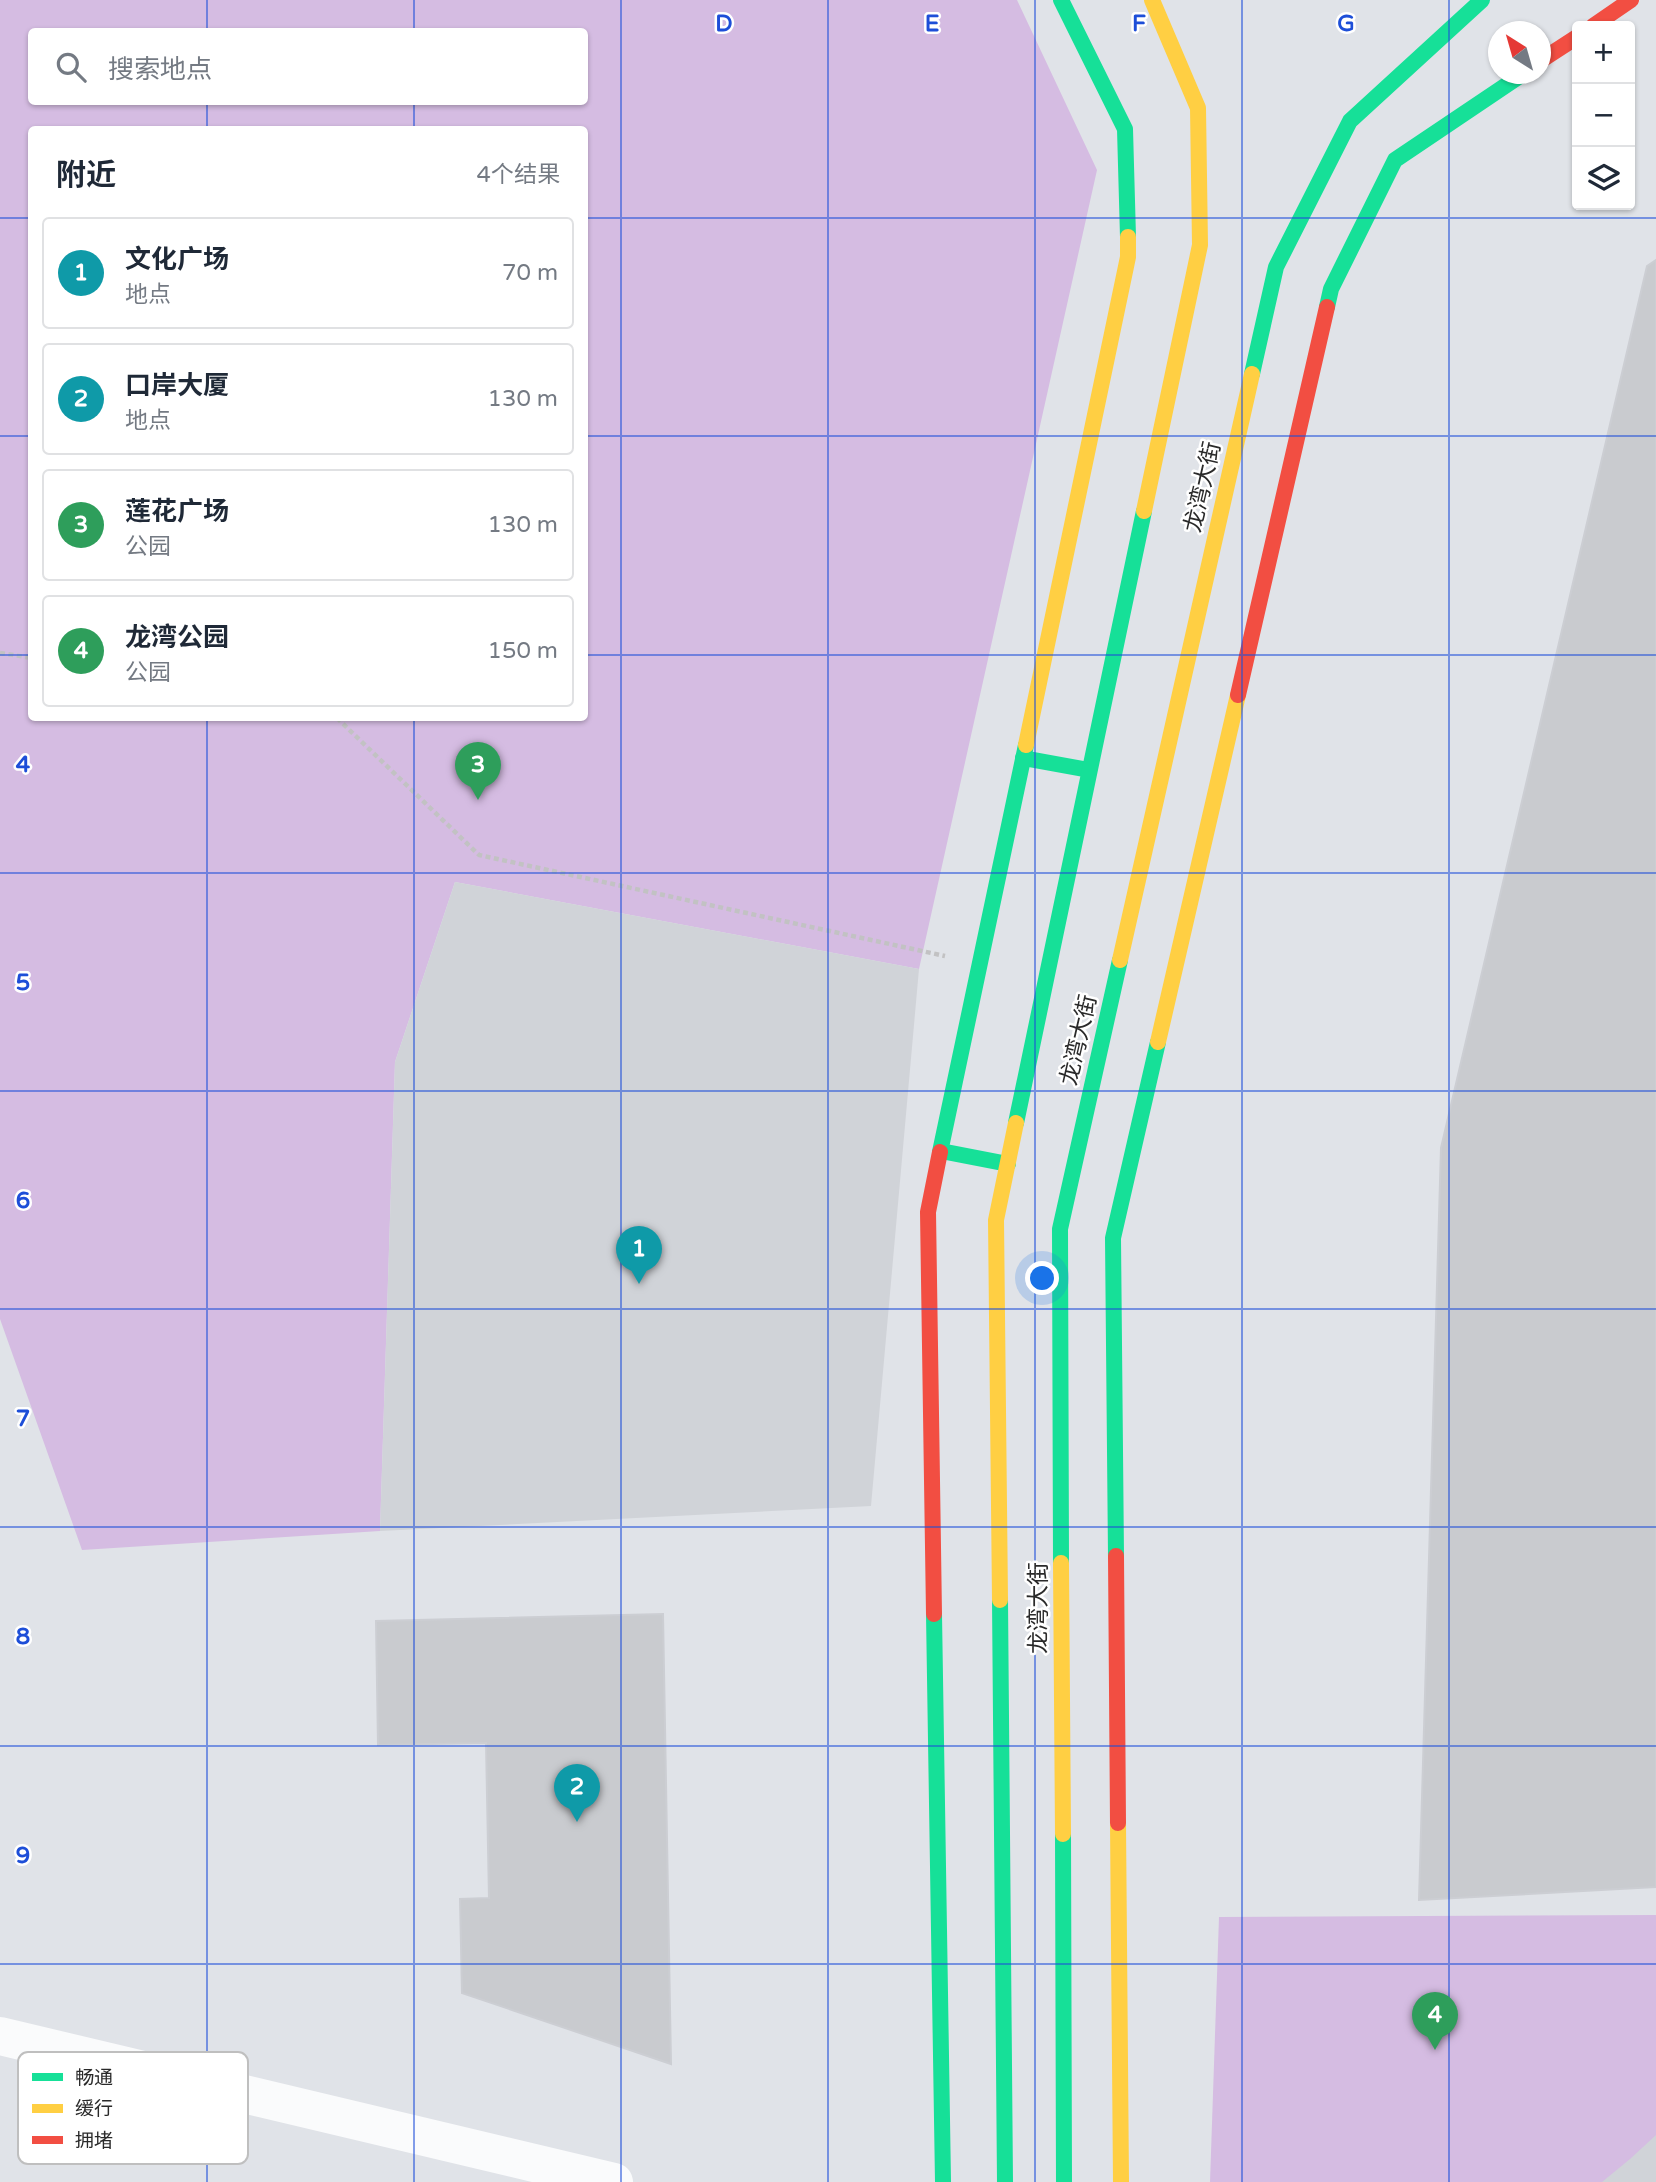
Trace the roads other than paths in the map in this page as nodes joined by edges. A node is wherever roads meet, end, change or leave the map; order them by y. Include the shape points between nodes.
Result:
1 (1061, 0) edge
2 (1152, 0) edge
3 (1482, 0) edge
4 (1631, 0) edge
5 (1600, 21) edge
6 (1572, 40) edge
7 (1551, 54) edge
8 (1508, 84) edge
9 (1023, 758) junction
10 (1089, 770) junction
11 (941, 1150) junction
12 (1008, 1164) junction
13 (0, 2036) edge
14 (67, 2052) edge
15 (248, 2095) edge
16 (614, 2182) edge
17 (943, 2182) edge
18 (1005, 2182) edge
19 (1064, 2182) edge
20 (1121, 2182) edge

1 - 9 main road via 1125,129 1128,257
2 - 10 main road, 龙湾大街 via 1198,108 1200,245
3 - 19 main road, 龙湾大街 via 1350,121 1276,267 1166,789 1078,1179 1060,1229
4 - 5 main road
6 - 7 main road
8 - 20 main road via 1395,160 1331,289 1118,1186 1113,1238
9 - 10 main road
9 - 11 main road
10 - 12 main road, 龙湾大街
11 - 12 main road
11 - 17 main road via 928,1212
12 - 18 main road, 龙湾大街 via 996,1220
13 - 14 street
15 - 16 street

